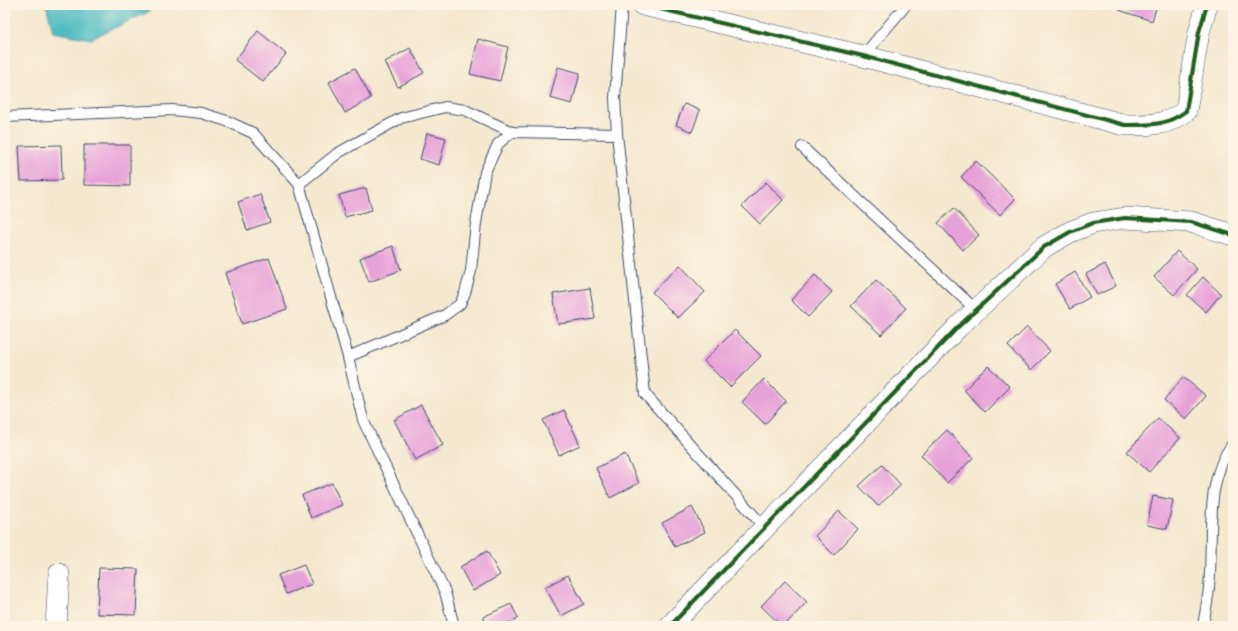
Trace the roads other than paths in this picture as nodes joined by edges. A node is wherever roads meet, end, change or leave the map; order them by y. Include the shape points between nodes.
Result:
1 (622, 5) edge
2 (643, 5) edge
3 (906, 5) edge
4 (1207, 5) edge
5 (864, 56) junction
6 (5, 117) edge
7 (512, 132) junction
8 (617, 134) junction
9 (802, 147) dead end
10 (298, 184) junction
11 (1233, 235) edge
12 (975, 309) junction
13 (348, 357) junction
14 (1233, 443) edge
15 (765, 528) junction
16 (59, 574) dead end
17 (56, 626) edge
18 (454, 626) edge
19 (670, 626) edge
20 (1203, 626) edge

1 - 8 lane via 615,98
2 - 5 street
3 - 5 lane
4 - 5 street via 1199,32 1186,111 1174,120 1148,125 1125,125
6 - 10 lane via 172,110 201,113 253,133
7 - 8 lane
7 - 10 lane via 465,110 446,107 401,118 338,153
7 - 13 lane via 498,144 486,172 476,223 471,272 460,304 445,315
8 - 15 lane via 645,394
9 - 12 lane
10 - 13 lane
11 - 12 street via 1191,222 1126,218 1093,223 1070,232 1044,247
12 - 15 street
13 - 18 lane via 363,420 445,592
14 - 20 lane via 1227,451 1214,489 1209,586
15 - 19 street
16 - 17 street

